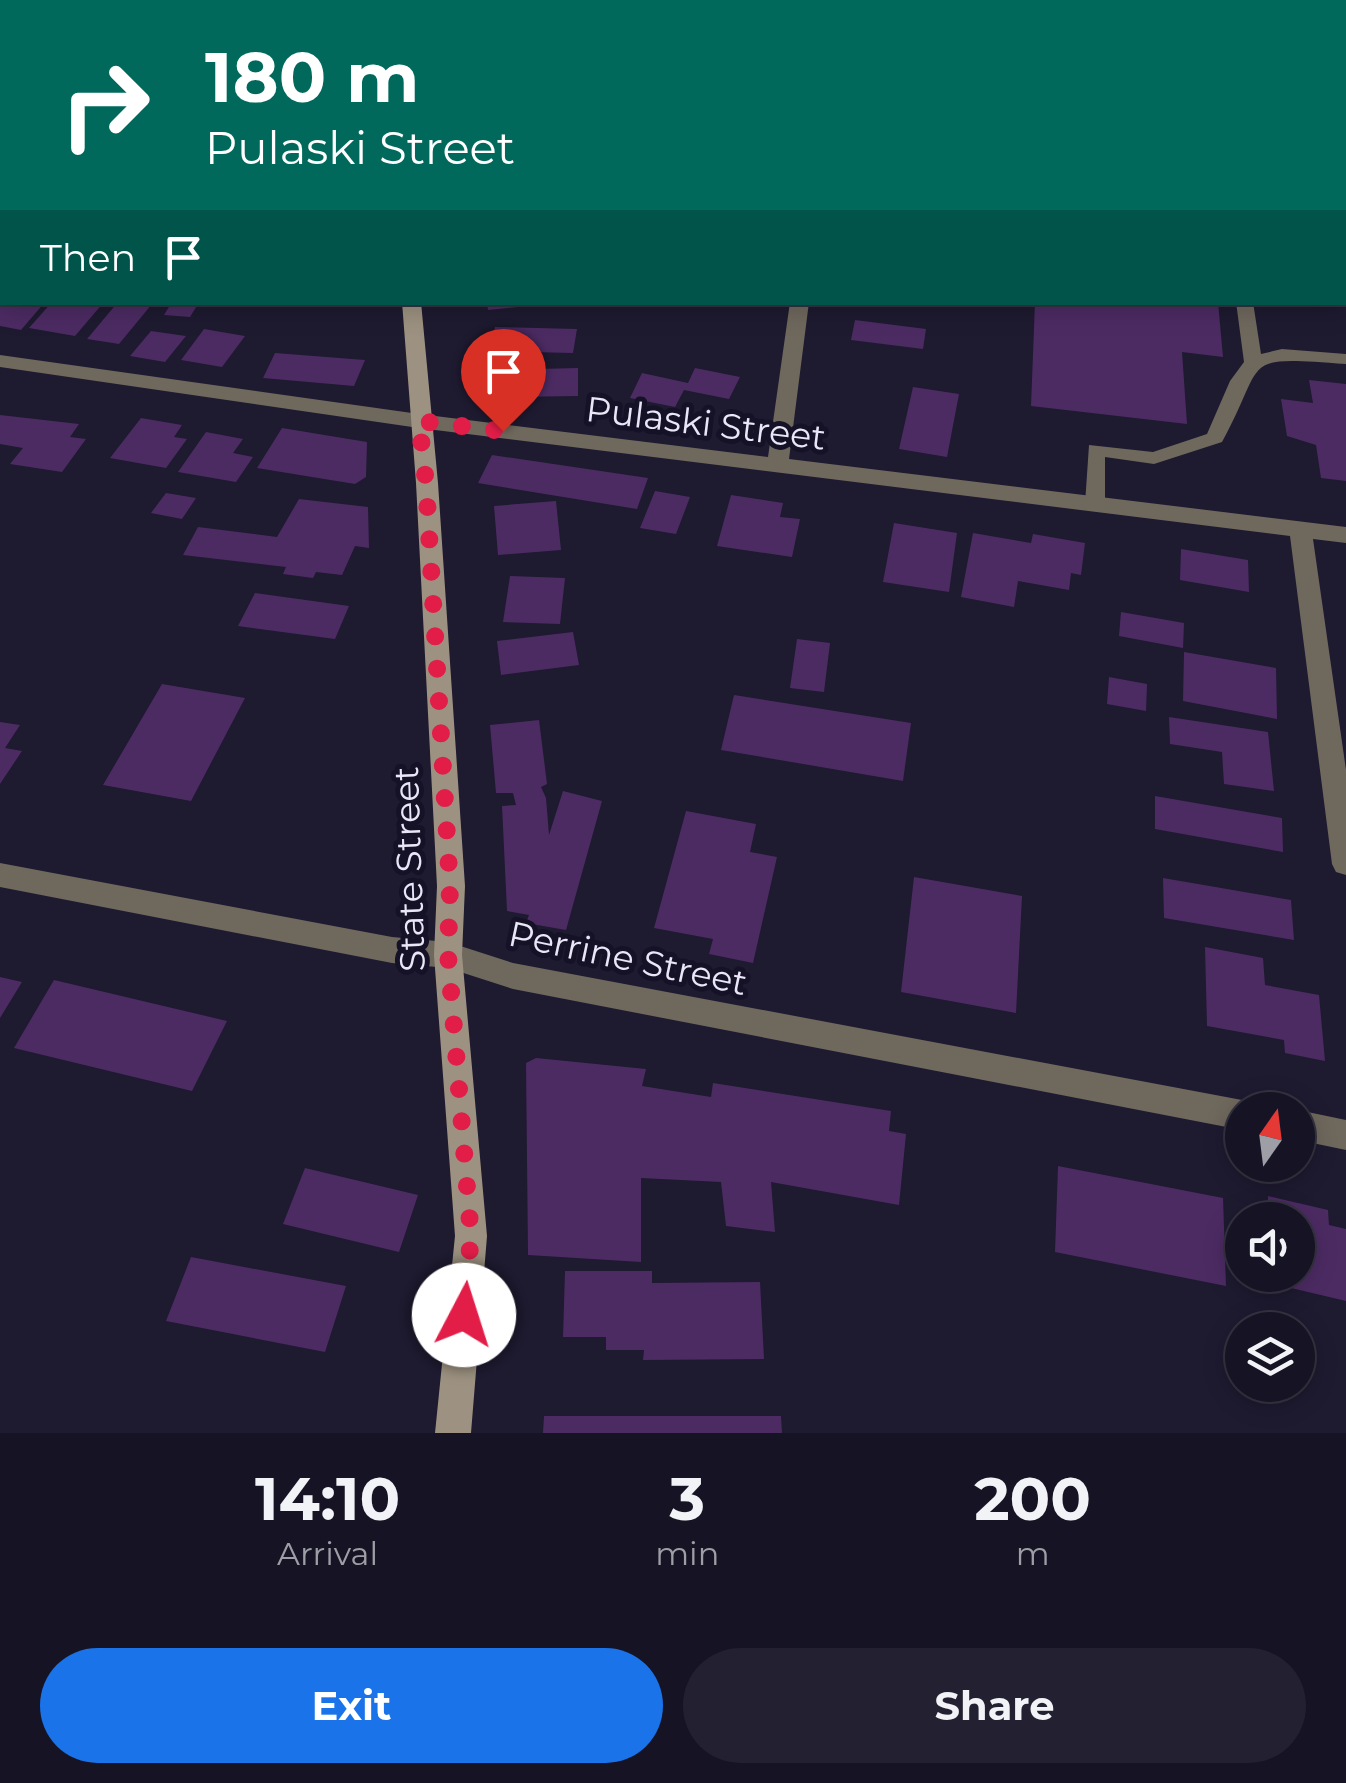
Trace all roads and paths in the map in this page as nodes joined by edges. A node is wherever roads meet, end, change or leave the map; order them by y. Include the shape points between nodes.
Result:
1 (411, 305) edge
2 (800, 305) edge
3 (1244, 305) edge
4 (1346, 359) edge
5 (0, 360) edge
6 (1253, 362) junction
7 (419, 421) junction
8 (778, 464) junction
9 (1094, 504) junction
10 (1300, 529) junction
11 (1346, 535) edge
12 (1346, 864) edge
13 (0, 876) edge
14 (448, 954) junction
15 (1225, 1112) edge
16 (1315, 1128) edge
17 (1346, 1134) edge
18 (453, 1433) edge

1 - 7 main road, State Street
2 - 8 street
3 - 6 lane
4 - 6 lane via 1282,354
5 - 7 street, Pulaski Street
6 - 9 lane via 1215,438 1154,458 1096,449
7 - 8 street, Pulaski Street
7 - 14 main road, State Street via 450,867
8 - 9 street, Pulaski Street
9 - 10 street, Pulaski Street
10 - 11 street, Pulaski Street
10 - 12 street
13 - 14 street, Perrine Street via 392,950
14 - 15 street, Perrine Street via 513,976
14 - 18 main road, State Street via 471,1236
16 - 17 street

